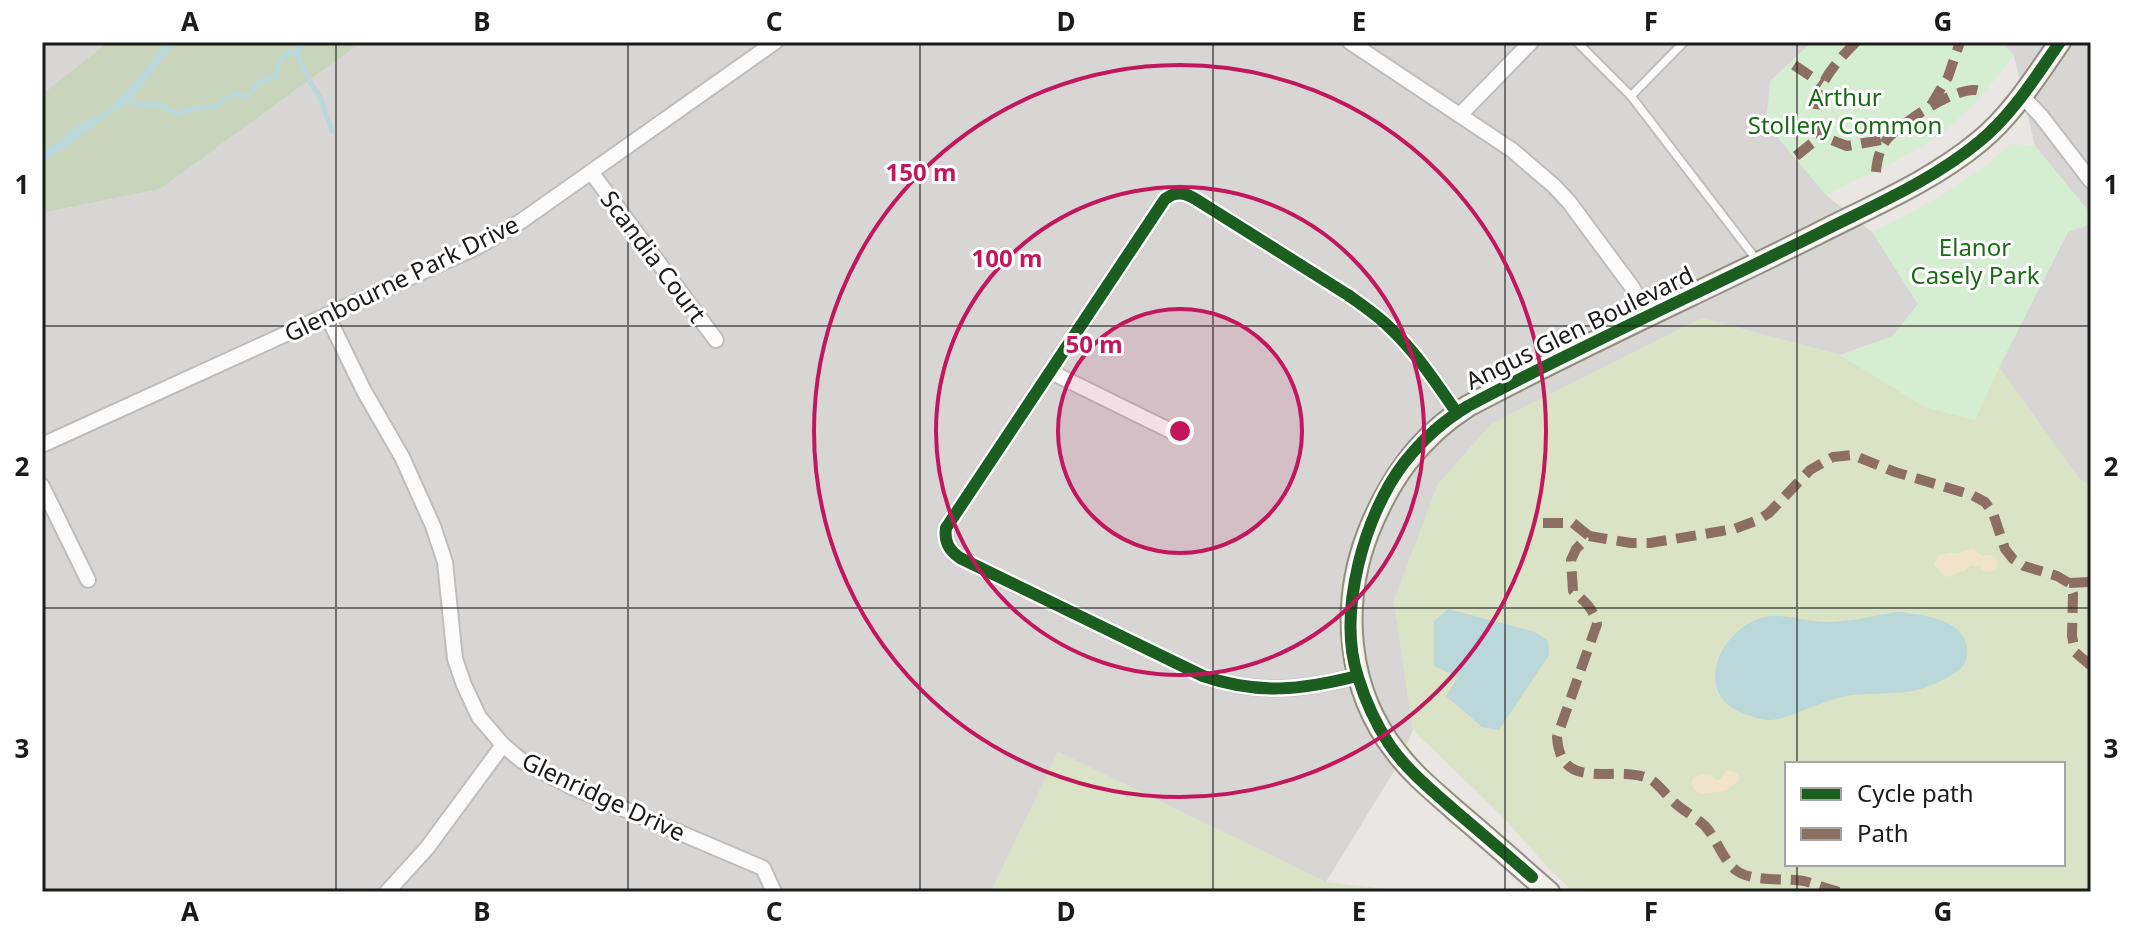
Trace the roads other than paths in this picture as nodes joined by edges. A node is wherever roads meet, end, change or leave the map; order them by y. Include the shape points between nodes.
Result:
1 (775, 42) edge
2 (1531, 42) edge
3 (1577, 42) edge
4 (1684, 42) edge
5 (2060, 42) edge
6 (1358, 44) edge
7 (1631, 96) junction
8 (2022, 96) junction
9 (1460, 115) junction
10 (591, 172) junction
11 (2091, 181) edge
12 (1759, 263) junction
13 (327, 315) junction
14 (1648, 316) junction
15 (716, 340) dead end
16 (1051, 372) junction
17 (1457, 413) junction
18 (1173, 432) dead end
19 (42, 445) edge
20 (42, 486) edge
21 (88, 580) dead end
22 (1357, 676) junction
23 (503, 745) junction
24 (387, 892) edge
25 (774, 892) edge
26 (1549, 892) edge

1 - 10 street, Glenbourne Park Drive
2 - 9 street
3 - 7 lane
4 - 7 lane
5 - 8 street, Angus Glen Boulevard
6 - 9 street
7 - 12 lane
8 - 11 street
8 - 12 street, Angus Glen Boulevard via 1983,139 1947,166
9 - 14 street via 1512,150 1569,202
10 - 13 street, Glenbourne Park Drive via 479,246
10 - 15 street, Scandia Court
12 - 14 street, Angus Glen Boulevard
13 - 19 street, Glenbourne Park Drive
13 - 23 street, Glenridge Drive via 427,511 445,562 455,659 479,717
14 - 17 street, Angus Glen Boulevard
16 - 17 street via 1165,199 1184,193 1389,326
16 - 18 street
16 - 22 street via 950,521 945,536 952,552 1226,684 1290,689
17 - 22 street, Angus Glen Boulevard via 1403,464 1365,541 1351,610
20 - 21 street
22 - 26 street, Angus Glen Boulevard via 1381,730 1405,764
23 - 24 street via 427,848
23 - 25 street, Glenridge Drive via 572,787 763,868

